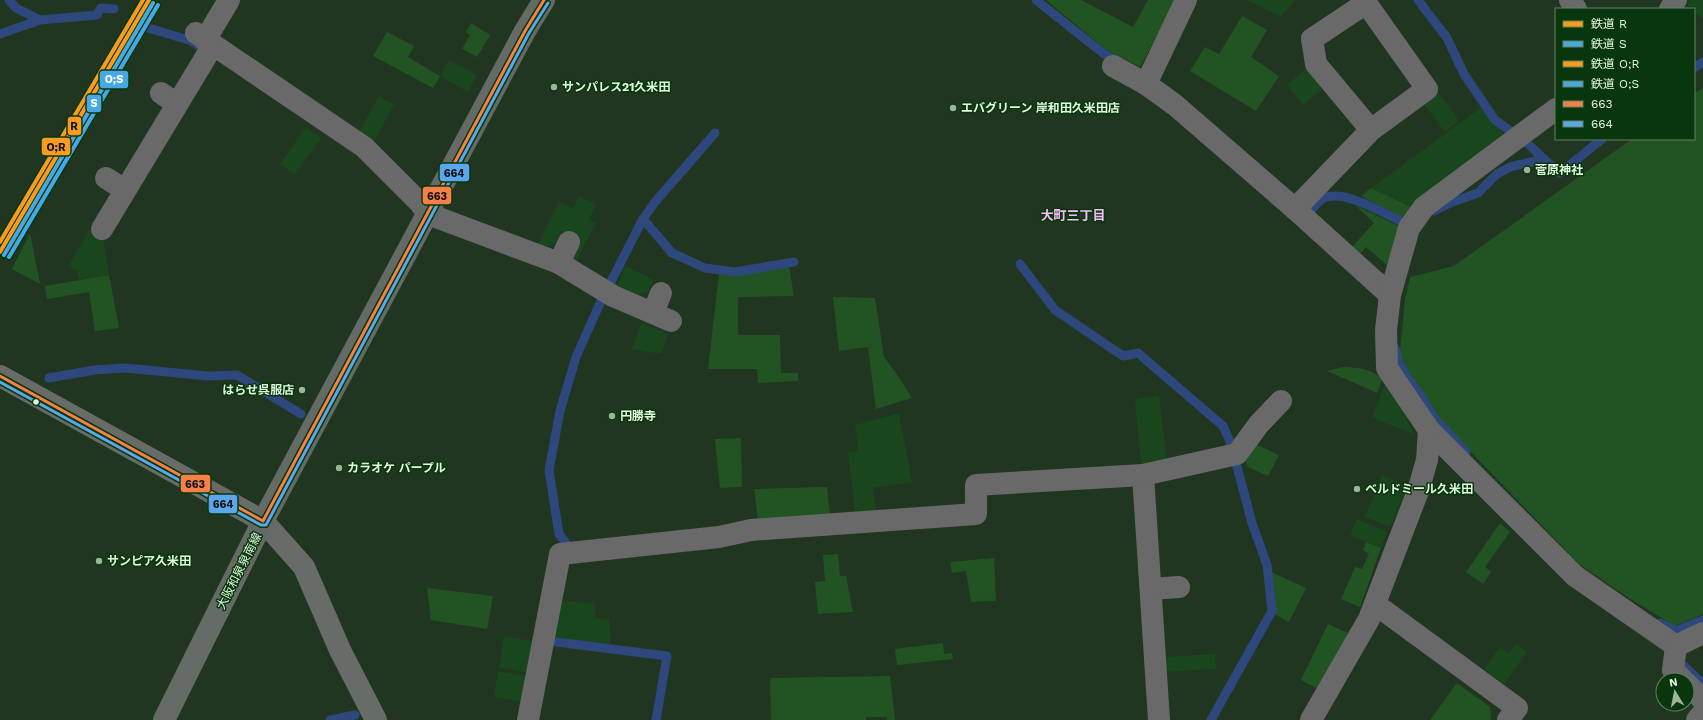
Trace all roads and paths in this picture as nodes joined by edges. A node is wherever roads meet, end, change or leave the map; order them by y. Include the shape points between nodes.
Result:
1 (229, 0) edge
2 (544, 0) edge
3 (1186, 0) edge
4 (205, 39) junction
5 (1113, 66) dead end
6 (1146, 84) junction
7 (1555, 110) edge
8 (1371, 130) junction
9 (106, 178) dead end
10 (125, 190) junction
11 (1295, 209) junction
12 (428, 214) junction
13 (102, 228) dead end
14 (569, 242) dead end
15 (559, 263) junction
16 (1390, 295) junction
17 (662, 309) dead end
18 (0, 376) edge
19 (1281, 401) dead end
20 (1429, 430) junction
21 (1143, 475) junction
22 (264, 521) junction
23 (1179, 587) dead end
24 (1151, 588) junction
25 (1375, 604) junction
26 (1703, 633) edge
27 (1676, 646) junction
28 (1675, 672) edge
29 (1695, 692) edge
30 (1703, 700) edge
31 (1703, 712) edge
32 (164, 720) edge
33 (376, 720) edge
34 (528, 720) edge
35 (1159, 720) edge
36 (1311, 720) edge
37 (1508, 720) edge
38 (1697, 720) edge

1 - 4 street
2 - 12 main road, 大阪和泉泉南線
3 - 6 street
4 - 10 street via 169,98
4 - 12 street via 364,147
5 - 6 street
6 - 11 street via 1175,105
7 - 16 street via 1424,207 1409,228
8 - 8 street via 1427,89 1366,3 1312,40 1316,64
8 - 11 street
9 - 10 street
10 - 13 street
11 - 16 street
12 - 15 street
12 - 22 main road, 大阪和泉泉南線
14 - 15 street
15 - 17 street via 613,296
16 - 20 street via 1386,330 1387,368
18 - 22 main road
19 - 21 street via 1259,424 1237,454
20 - 25 street via 1427,460 1418,491
20 - 27 street via 1575,576
21 - 24 street
21 - 34 street via 976,485 976,514 751,530 719,537 560,554
22 - 32 main road, 大阪和泉泉南線
22 - 33 main road via 304,567 340,650
23 - 24 street
24 - 35 street
25 - 36 street
25 - 37 street via 1517,708
26 - 27 street
27 - 28 street via 1673,670
29 - 30 street
31 - 38 street

